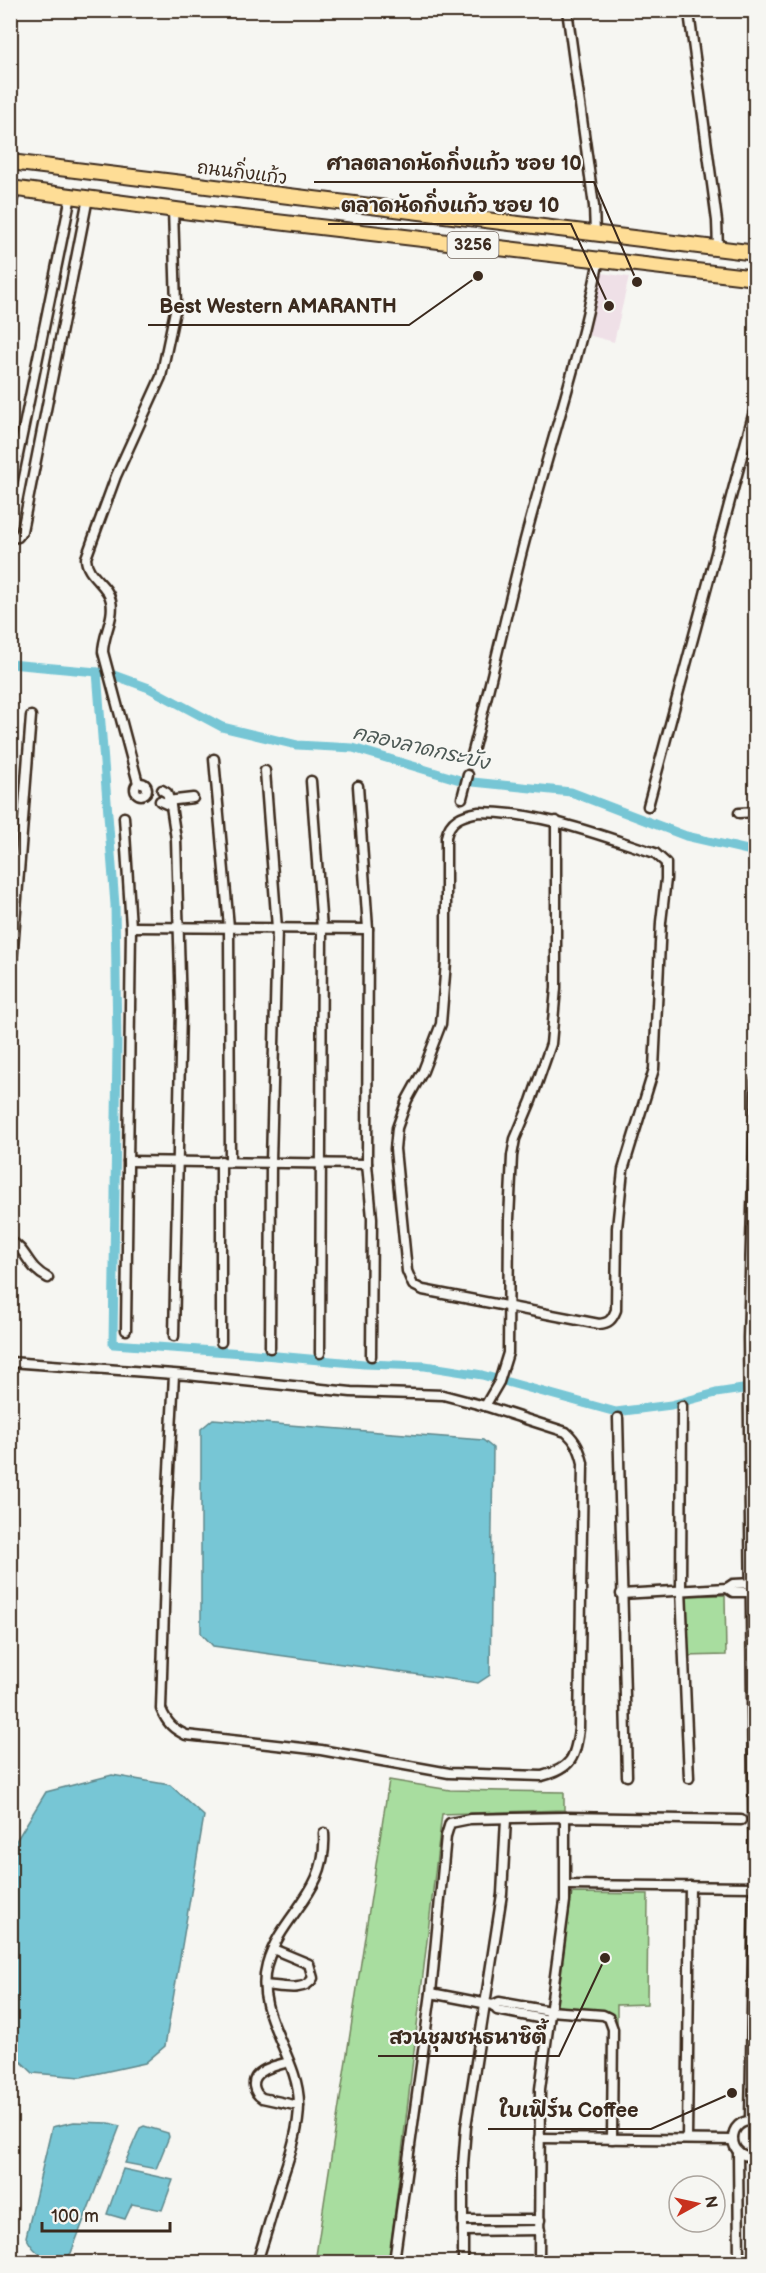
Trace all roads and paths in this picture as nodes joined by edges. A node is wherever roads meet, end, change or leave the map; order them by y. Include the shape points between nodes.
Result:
1 (567, 10) edge
2 (690, 20) dead end
3 (10, 162) edge
4 (194, 185) junction
5 (13, 188) edge
6 (71, 196) junction
7 (88, 198) junction
8 (10, 206) edge
9 (173, 210) junction
10 (191, 212) junction
11 (595, 233) junction
12 (718, 248) junction
13 (756, 253) edge
14 (599, 260) junction
15 (756, 278) edge
16 (756, 404) edge
17 (10, 494) edge
18 (10, 538) edge
19 (31, 716) dead end
20 (214, 759) dead end
21 (471, 759) dead end
22 (265, 771) dead end
23 (468, 775) dead end
24 (311, 781) dead end
25 (358, 786) dead end
26 (156, 795) junction
27 (193, 798) dead end
28 (462, 798) dead end
29 (648, 806) dead end
30 (756, 812) edge
31 (739, 813) dead end
32 (124, 817) dead end
33 (556, 821) junction
34 (131, 927) junction
35 (178, 927) junction
36 (229, 927) junction
37 (277, 928) junction
38 (322, 929) junction
39 (369, 929) junction
40 (10, 989) edge
41 (756, 1080) edge
42 (128, 1161) junction
43 (178, 1161) junction
44 (225, 1161) junction
45 (271, 1162) junction
46 (320, 1163) junction
47 (367, 1164) junction
48 (10, 1241) edge
49 (48, 1278) dead end
50 (508, 1307) junction
51 (126, 1330) dead end
52 (174, 1336) dead end
53 (220, 1342) dead end
54 (270, 1347) dead end
55 (320, 1353) dead end
56 (371, 1356) dead end
57 (10, 1362) edge
58 (174, 1375) junction
59 (485, 1406) junction
60 (682, 1407) dead end
61 (618, 1418) dead end
62 (753, 1587) edge
63 (681, 1589) junction
64 (621, 1594) junction
65 (627, 1776) dead end
66 (689, 1778) dead end
67 (754, 1784) edge
68 (565, 1817) junction
69 (506, 1819) junction
70 (741, 1820) dead end
71 (324, 1833) dead end
72 (566, 1885) junction
73 (690, 1886) junction
74 (754, 1887) junction
75 (754, 1932) edge
76 (273, 1949) junction
77 (265, 1985) junction
78 (431, 1993) junction
79 (489, 2004) junction
80 (549, 2015) junction
81 (289, 2062) junction
82 (299, 2106) junction
83 (753, 2121) edge
84 (539, 2138) junction
85 (612, 2139) junction
86 (687, 2139) junction
87 (732, 2140) junction
88 (738, 2152) junction
89 (756, 2156) edge
90 (463, 2220) junction
91 (540, 2220) junction
92 (540, 2230) junction
93 (463, 2231) junction
94 (257, 2262) edge
95 (394, 2262) edge
96 (463, 2262) edge
97 (539, 2262) edge
98 (739, 2262) edge

1 - 11 street
2 - 12 street
3 - 4 main road, ถนนกิ่งแก้ว / 3256
4 - 10 main road
4 - 11 main road, ถนนกิ่งแก้ว / 3256
5 - 6 main road, 3256
5 - 8 street
6 - 7 main road, 3256
6 - 17 street
7 - 9 main road, 3256
7 - 18 street via 22,531 18,537
9 - 10 main road, 3256
9 - 26 street via 176,306 161,377 116,476 86,558 87,569 110,596 104,652 117,698
10 - 14 main road, 3256
11 - 12 main road, ถนนกิ่งแก้ว / 3256
12 - 13 main road, ถนนกิ่งแก้ว / 3256
14 - 15 main road, 3256
14 - 21 street
16 - 29 street
19 - 40 street
20 - 36 street
22 - 37 street
23 - 28 street
24 - 38 street
25 - 39 street
26 - 27 street
26 - 35 street via 176,839
30 - 31 street
32 - 34 street
33 - 50 street via 556,988 552,1033 512,1156
33 - 50 street via 479,812 460,816 449,827 447,962 441,1024 397,1128 395,1149 407,1271 413,1285
33 - 50 street via 655,853 666,863 654,1069 623,1170 614,1316 599,1324
34 - 35 street
34 - 42 street
35 - 36 street
35 - 43 street
36 - 37 street
36 - 44 street
37 - 38 street
37 - 45 street
38 - 39 street
38 - 46 street
39 - 47 street
41 - 62 street via 748,1338
42 - 43 street
42 - 51 street
43 - 44 street
43 - 52 street
44 - 45 street
44 - 53 street
45 - 46 street
45 - 54 street
46 - 47 street
46 - 55 street
47 - 56 street via 372,1218
48 - 49 street via 22,1250 33,1269
50 - 59 street via 505,1369
57 - 58 street
58 - 59 street via 351,1392 443,1395
58 - 59 street via 161,1709 174,1729 186,1736 321,1750 449,1773 542,1776 556,1772 574,1758 579,1729 583,1463 578,1446 566,1432
60 - 63 street
61 - 64 street
62 - 63 street via 733,1584 727,1588
62 - 67 street
63 - 64 street
63 - 66 street
64 - 65 street
67 - 74 street
68 - 69 street
68 - 70 street
68 - 72 street
69 - 78 street via 458,1820 447,1829
69 - 79 street
71 - 76 street via 320,1874
72 - 73 street
72 - 80 street
73 - 74 street
73 - 86 street
74 - 75 street
75 - 83 street
76 - 77 street
76 - 77 street via 309,1964 313,1978 303,1987
77 - 81 street via 268,2009
78 - 79 street
78 - 95 street
79 - 80 street via 499,2002
79 - 90 street via 466,2127
80 - 84 street
80 - 85 street via 603,2015 612,2023
81 - 82 street
81 - 82 street via 262,2072 254,2084 262,2098
82 - 94 street via 294,2142
83 - 87 street via 739,2124
84 - 85 street
84 - 91 street
85 - 86 street
86 - 87 street
87 - 88 street
88 - 89 street
88 - 98 street
90 - 91 street
90 - 93 street
91 - 92 street
92 - 93 street
92 - 97 street
93 - 96 street

